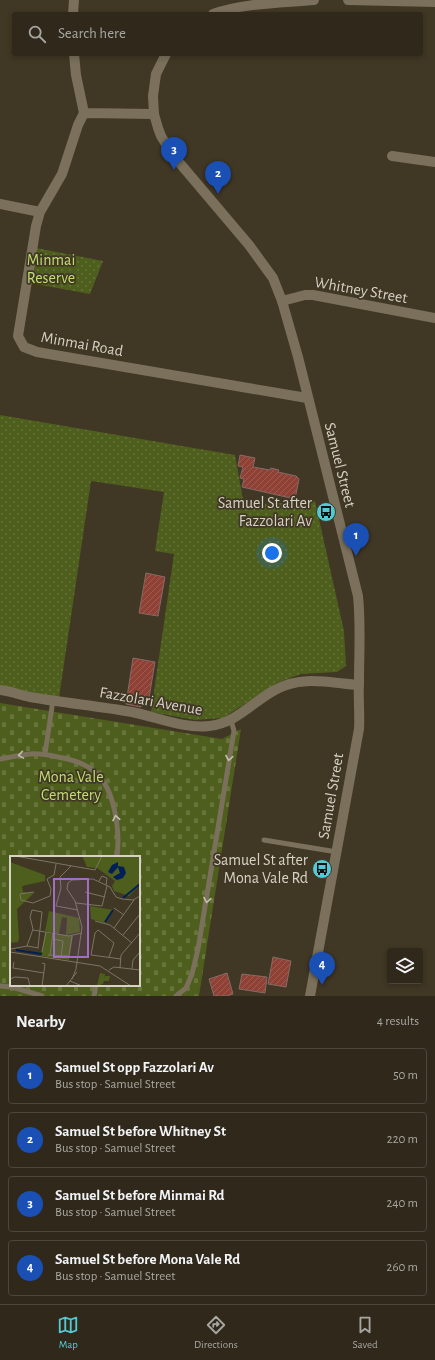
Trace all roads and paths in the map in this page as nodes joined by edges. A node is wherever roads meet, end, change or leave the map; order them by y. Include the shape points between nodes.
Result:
1 (74, 0) edge
2 (314, 0) edge
3 (348, 0) edge
4 (435, 2) edge
5 (73, 12) edge
6 (219, 12) edge
7 (74, 56) edge
8 (165, 56) edge
9 (84, 113) junction
10 (154, 114) junction
11 (392, 156) dead end
12 (435, 162) edge
13 (0, 204) edge
14 (40, 212) junction
15 (282, 301) junction
16 (435, 318) edge
17 (307, 398) junction
18 (358, 685) junction
19 (0, 690) edge
20 (53, 700) junction
21 (231, 720) junction
22 (45, 754) junction
23 (0, 759) edge
24 (264, 840) dead end
25 (336, 852) junction
26 (117, 856) edge
27 (0, 986) edge
28 (96, 986) edge
29 (42, 996) edge
30 (94, 996) edge
31 (176, 996) edge
32 (310, 996) edge

1 - 5 street
2 - 6 street via 242,7
3 - 4 street
7 - 9 street
8 - 10 street, Samuel Street via 156,74
9 - 10 street
9 - 14 street, Minmai Road via 62,174
10 - 15 street, Samuel Street via 158,128 172,154 263,262
11 - 12 street
13 - 14 street
14 - 17 street, Minmai Road via 18,336 24,347 37,352
15 - 16 street, Whitney Street via 313,295
15 - 17 street, Samuel Street
17 - 18 street, Samuel Street via 358,596
18 - 21 street, Fazzolari Avenue via 321,681 288,684
18 - 25 street, Samuel Street via 360,717
19 - 20 street, Fazzolari Avenue
20 - 21 street, Fazzolari Avenue via 132,712 196,726 209,726
20 - 22 lane
21 -> 31 lane via 234,731 198,949 186,988
22 -> 23 lane
26 -> 22 lane via 119,838 113,802 99,775 92,768 73,760
24 - 25 lane
25 - 32 street, Samuel Street
27 - 29 lane
28 - 30 lane

